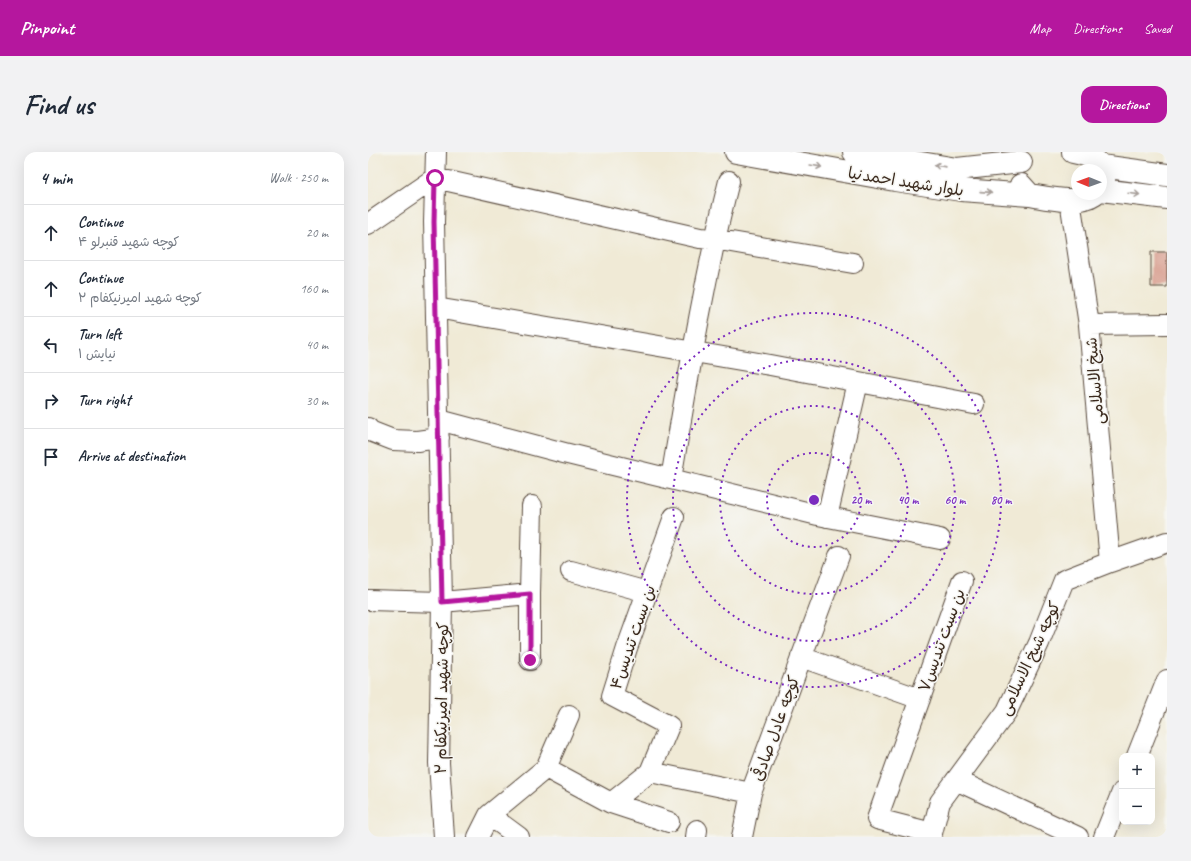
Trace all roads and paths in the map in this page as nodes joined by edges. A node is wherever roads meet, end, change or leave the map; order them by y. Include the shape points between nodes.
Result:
1 (436, 152) edge
2 (736, 152) edge
3 (855, 152) edge
4 (1073, 152) edge
5 (1026, 157) edge
6 (1096, 159) edge
7 (1167, 175) edge
8 (435, 178) junction
9 (729, 181) dead end
10 (1107, 190) edge
11 (1030, 195) junction
12 (1167, 198) edge
13 (1070, 200) joint
14 (368, 224) edge
15 (714, 239) junction
16 (853, 263) dead end
17 (436, 308) junction
18 (1167, 324) edge
19 (1089, 325) junction
20 (693, 352) junction
21 (858, 382) junction
22 (974, 404) dead end
23 (368, 428) edge
24 (439, 429) junction
25 (671, 479) junction
26 (532, 506) dead end
27 (674, 517) dead end
28 (827, 517) junction
29 (940, 539) dead end
30 (1167, 542) edge
31 (839, 556) dead end
32 (1110, 562) junction
33 (570, 571) dead end
34 (962, 581) dead end
35 (647, 592) junction
36 (530, 594) junction
37 (368, 600) edge
38 (442, 602) junction
39 (801, 657) junction
40 (530, 660) dead end
41 (1167, 680) edge
42 (920, 699) junction
43 (568, 715) dead end
44 (1137, 753) edge
45 (546, 768) junction
46 (650, 772) junction
47 (956, 780) junction
48 (751, 793) junction
49 (1119, 800) edge
50 (611, 803) junction
51 (489, 815) junction
52 (669, 822) dead end
53 (932, 835) edge
54 (444, 837) edge
55 (478, 837) edge
56 (519, 837) edge
57 (742, 837) edge
58 (1078, 837) edge
59 (1104, 837) edge

1 - 8 street, کوچه شهید امیرنیکفام ۲
2 -> 11 main road, بلوار شهید احمدنیا via 961,190
5 -> 3 main road, بلوار شهید احمدنیا via 957,169
4 - 6 main road
5 - 11 main road via 1019,172 1021,186
6 - 7 main road
8 - 14 street
8 - 15 street
8 - 17 street, کوچه شهید امیرنیکفام ۲
9 - 15 street
10 -> 12 main road
11 - 13 main road, بلوار شهید احمدنیا
13 - 19 street, شیخ الاسلامی
15 - 16 street
15 - 20 street
17 - 20 street
17 - 24 street, کوچه شهید امیرنیکفام ۲
18 - 19 street
19 - 32 street, شیخ الاسلامی
20 - 21 street
20 - 25 street
21 - 22 street
21 - 28 street
23 - 24 street via 370,432 393,440 417,441
24 - 25 street via 564,453
24 - 38 street, کوچه شهید امیرنیکفام ۲
25 - 28 street
26 - 36 street
27 - 35 street, بن بست تندیس۴
28 - 29 street
30 - 32 street, کوچه شیخ الاسلامی
31 - 39 street
32 - 47 street, کوچه شیخ الاسلامی via 1064,580 1007,711
33 - 35 street
34 - 42 street, بن بست تندیس۷
35 - 46 street, بن بست تندیس۴ via 612,696 669,726
36 - 38 street
36 - 40 street
37 - 38 street
38 - 54 street, کوچه شهید امیرنیکفام ۲ via 439,763
39 - 42 street, کوچه عادل صادقی
39 - 48 street, کوچه عادل صادقی
41 - 44 street
42 - 53 street, بن بست تندیس۷ via 877,819
43 - 45 street
45 - 50 street
45 - 51 street
46 - 48 street, کوچه عادل صادقی
46 - 50 street
47 - 53 street, کوچه شیخ الاسلامی via 940,802
47 - 58 street
48 - 57 street
49 - 59 street
50 - 52 street
51 - 55 street
51 - 56 street

